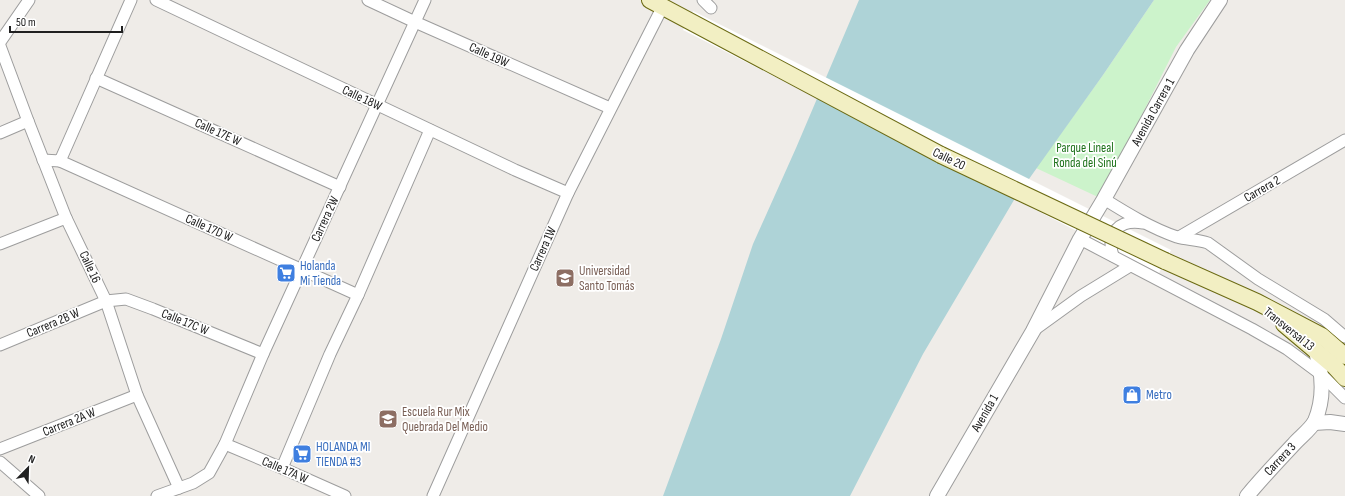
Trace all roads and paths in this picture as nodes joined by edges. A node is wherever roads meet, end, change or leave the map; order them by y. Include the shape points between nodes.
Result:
1 (29, 0) edge
2 (131, 0) edge
3 (156, 0) edge
4 (368, 0) edge
5 (425, 0) edge
6 (1220, 0) edge
7 (656, 3) edge
8 (415, 22) junction
9 (0, 42) edge
10 (0, 46) edge
11 (96, 78) junction
12 (377, 105) junction
13 (610, 108) junction
14 (28, 121) junction
15 (430, 130) junction
16 (0, 133) edge
17 (1345, 140) edge
18 (43, 160) junction
19 (60, 161) junction
20 (340, 187) junction
21 (568, 193) junction
22 (1104, 199) junction
23 (66, 218) junction
24 (1143, 223) junction
25 (1179, 237) junction
26 (1080, 238) junction
27 (0, 244) edge
28 (1113, 256) junction
29 (1130, 266) junction
30 (301, 270) junction
31 (358, 295) junction
32 (106, 302) junction
33 (1257, 302) junction
34 (1033, 331) junction
35 (1345, 337) edge
36 (0, 346) edge
37 (1315, 349) junction
38 (263, 354) junction
39 (1345, 356) edge
40 (1322, 376) junction
41 (1345, 378) edge
42 (137, 395) junction
43 (1345, 398) edge
44 (1314, 423) junction
45 (1345, 424) edge
46 (225, 444) junction
47 (0, 449) edge
48 (0, 462) edge
49 (282, 468) junction
50 (179, 488) junction
51 (39, 496) edge
52 (156, 496) edge
53 (345, 496) edge
54 (433, 496) edge
55 (937, 496) edge
56 (1247, 496) edge

1 - 9 street
2 - 11 street
3 - 12 street, Calle 18W
4 - 8 street, Calle 19W
5 - 8 street, Carrera 2W
6 - 22 street, Avenida Carrera 1 via 1187,50
7 - 13 street, Carrera 1W
7 - 33 main road, Calle 20, bridge via 941,155
8 - 12 street, Carrera 2W
8 - 13 street, Calle 19W
10 - 14 street, Calle 16
11 - 19 street
11 - 20 street, Calle 17E W
12 - 15 street, Calle 18W
12 - 20 street, Carrera 2W
13 - 21 street, Carrera 1W
14 - 16 street
14 - 18 street, Calle 16
15 - 21 street, Calle 18W
15 - 31 street
17 - 25 street, Carrera 2
18 - 19 street
18 - 23 street, Calle 16
19 - 30 street, Calle 17D W
20 - 30 street, Carrera 2W
21 - 54 street, Carrera 1W
22 - 24 street
22 - 26 street, Avenida Carrera 1
23 - 27 street
23 - 32 street, Calle 16
24 - 25 street
24 - 28 street via 1124,224 1117,229 1112,238
25 - 35 street via 1208,243 1258,279 1324,319
26 - 28 street
26 - 34 street, Avenida Carrera 1
28 - 29 street
29 - 34 street via 1081,296
29 - 40 street via 1287,349
30 - 31 street, Calle 17D W
30 - 38 street, Carrera 2W
31 - 49 street
32 - 36 street, Carrera 2B W
32 - 38 street, Calle 17C W via 126,299
32 - 42 street, Calle 16
33 - 37 main road, Transversal 13
33 - 39 main road, Transversal 13 via 1322,336
34 - 55 street, Avenida 1
37 - 40 street, Carrera 3
37 - 41 main road, Transversal 13
38 - 46 street, Carrera 2W
40 - 43 street
40 - 44 street, Carrera 3 via 1322,392
42 - 47 street, Carrera 2A W
42 - 50 street, Calle 16
44 - 45 street
44 - 56 street, Carrera 3
46 - 49 street, Calle 17A W
46 - 50 street, Carrera 2W via 209,473
48 - 51 street
49 - 53 street, Calle 17A W
50 - 52 street, Carrera 2W

